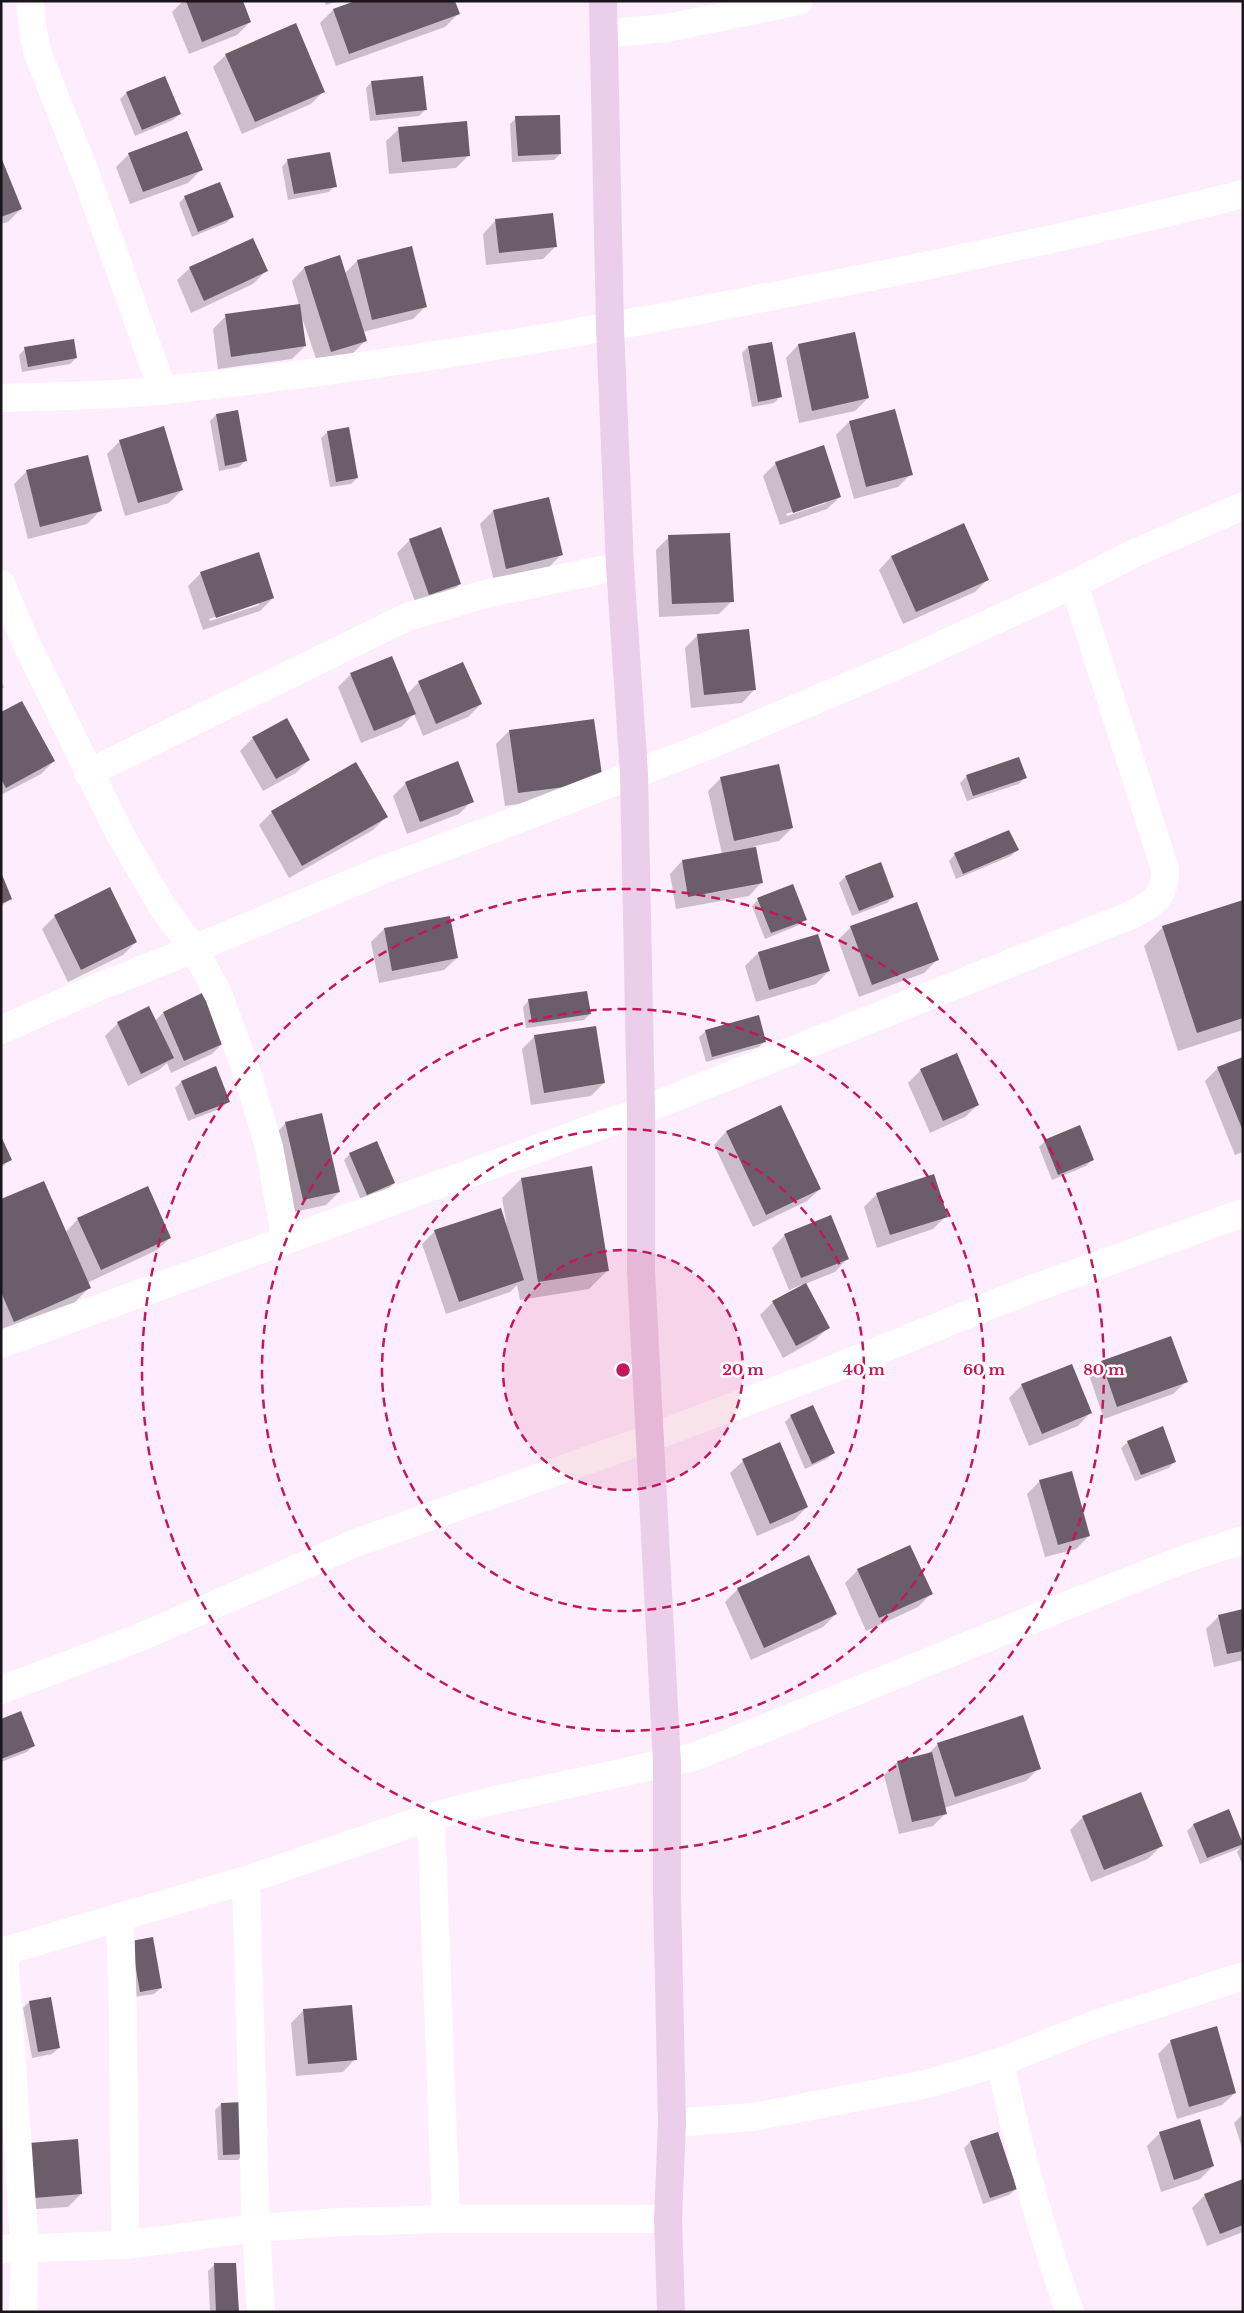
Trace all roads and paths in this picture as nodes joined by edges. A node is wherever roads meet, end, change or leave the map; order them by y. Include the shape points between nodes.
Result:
1 (30, 1) edge
2 (603, 1) edge
3 (800, 1) edge
4 (604, 34) junction
5 (1243, 194) edge
6 (610, 327) junction
7 (163, 391) junction
8 (1, 398) edge
9 (1243, 506) edge
10 (620, 566) junction
11 (1, 584) edge
12 (1074, 584) junction
13 (88, 773) junction
14 (634, 773) junction
15 (194, 950) junction
16 (1, 1030) edge
17 (641, 1111) junction
18 (1243, 1213) edge
19 (286, 1240) junction
20 (1, 1344) edge
21 (650, 1438) junction
22 (1243, 1540) edge
23 (1, 1690) edge
24 (667, 1762) junction
25 (431, 1817) junction
26 (246, 1880) junction
27 (120, 1919) junction
28 (3, 1952) edge
29 (1243, 1976) edge
30 (1000, 2062) junction
31 (672, 2123) junction
32 (446, 2219) junction
33 (668, 2219) junction
34 (256, 2228) junction
35 (125, 2245) junction
36 (13, 2249) edge
37 (23, 2312) edge
38 (261, 2312) edge
39 (671, 2312) edge
40 (1070, 2312) edge

1 - 7 street via 38,54 86,175
2 - 4 street
3 - 4 street via 667,28
4 - 6 street
5 - 6 street via 936,266
6 - 7 street via 375,364
6 - 10 street
7 - 8 street
9 - 12 street via 1135,553
10 - 13 street via 485,594 406,617
10 - 14 street
11 - 13 street
12 - 14 street via 905,662 712,744
12 - 17 street via 1165,869 1165,884 1159,897 1131,915
13 - 15 street via 163,908
14 - 15 street via 509,824 383,870
14 - 17 street
15 - 16 street
15 - 19 street via 219,996 246,1070 268,1147
17 - 19 street
17 - 21 street via 640,1271
18 - 21 street via 1021,1293
19 - 20 street
21 - 23 street via 353,1544 141,1637
21 - 24 street
22 - 24 street via 1187,1558 694,1757
24 - 25 street
24 - 31 street
25 - 26 street
25 - 32 street
26 - 27 street
26 - 34 street
27 - 28 street
27 - 35 street
28 - 36 street
29 - 30 street via 1093,2025
30 - 31 street via 928,2084 856,2099 753,2117
30 - 40 street via 1028,2177
31 - 33 street
32 - 33 street
32 - 34 street
33 - 39 street
34 - 35 street
34 - 38 street
35 - 36 street
36 - 37 street

